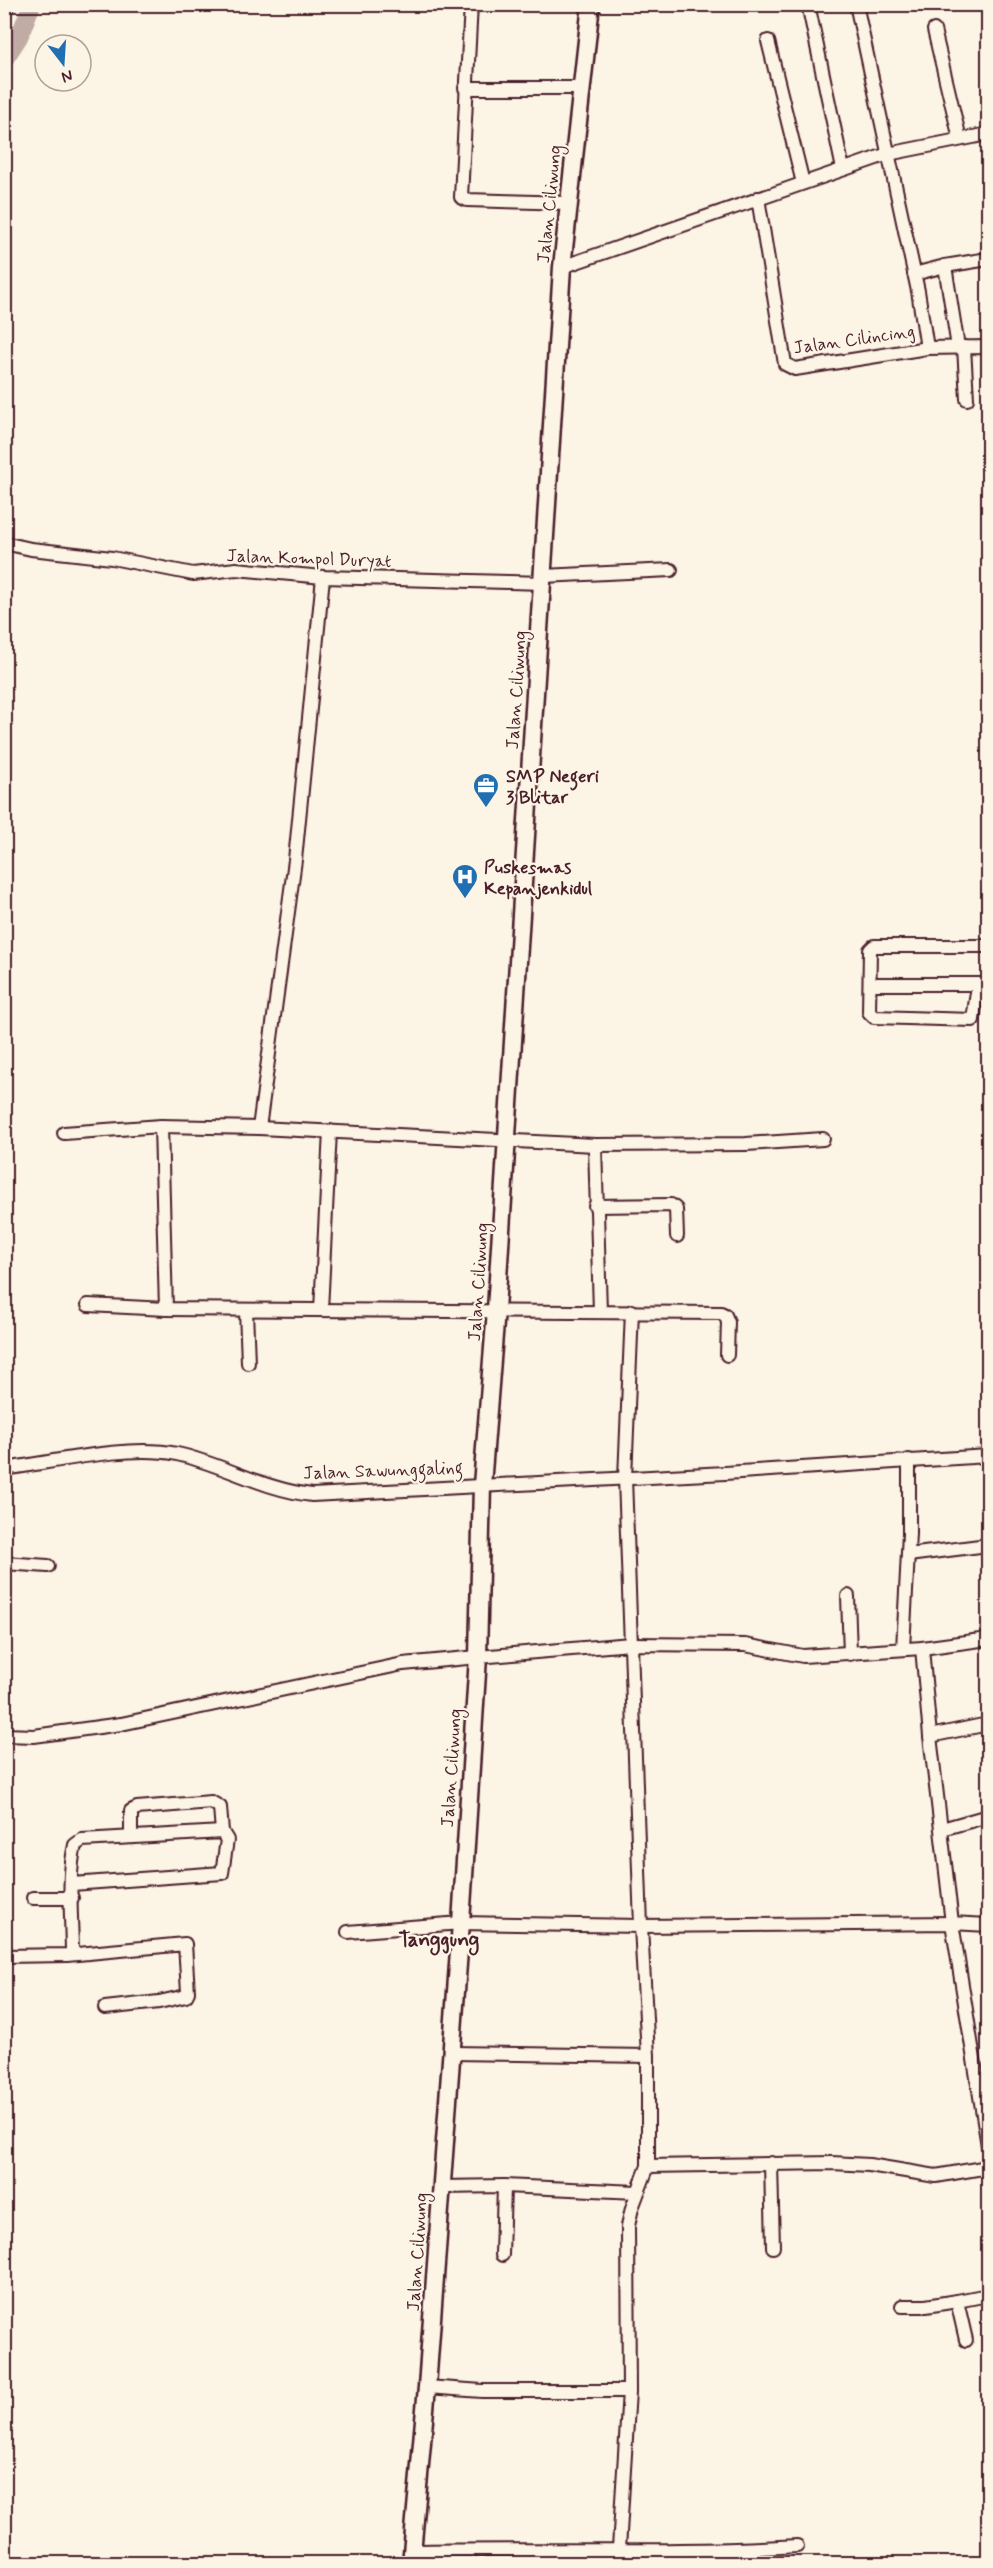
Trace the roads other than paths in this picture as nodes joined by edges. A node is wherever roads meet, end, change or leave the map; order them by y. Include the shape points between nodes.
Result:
1 (8, 4) edge
2 (471, 4) edge
3 (591, 4) edge
4 (808, 4) edge
5 (856, 4) edge
6 (4, 13) edge
7 (934, 30) dead end
8 (768, 41) dead end
9 (465, 88) junction
10 (582, 88) junction
11 (988, 134) edge
12 (960, 140) junction
13 (888, 154) junction
14 (843, 169) junction
15 (803, 183) junction
16 (758, 198) junction
17 (569, 203) junction
18 (988, 259) edge
19 (945, 266) junction
20 (562, 267) junction
21 (914, 274) junction
22 (961, 347) junction
23 (988, 347) edge
24 (927, 348) junction
25 (968, 399) dead end
26 (4, 543) edge
27 (670, 570) dead end
28 (323, 577) junction
29 (543, 579) junction
30 (988, 946) edge
31 (870, 984) junction
32 (983, 984) edge
33 (162, 1126) junction
34 (259, 1128) junction
35 (330, 1131) junction
36 (64, 1132) dead end
37 (823, 1139) dead end
38 (506, 1142) junction
39 (595, 1145) junction
40 (595, 1206) junction
41 (677, 1236) dead end
42 (88, 1305) dead end
43 (166, 1309) junction
44 (246, 1310) junction
45 (321, 1310) junction
46 (496, 1310) junction
47 (600, 1311) junction
48 (632, 1311) junction
49 (727, 1355) dead end
50 (248, 1363) dead end
51 (988, 1456) edge
52 (909, 1460) junction
53 (4, 1469) edge
54 (625, 1478) junction
55 (482, 1485) junction
56 (988, 1545) edge
57 (908, 1555) junction
58 (4, 1563) edge
59 (48, 1566) dead end
60 (848, 1596) dead end
61 (988, 1640) edge
62 (631, 1644) junction
63 (922, 1648) junction
64 (903, 1649) junction
65 (850, 1654) junction
66 (478, 1657) junction
67 (988, 1724) edge
68 (4, 1735) edge
69 (930, 1737) junction
70 (988, 1816) edge
71 (942, 1829) junction
72 (222, 1832) junction
73 (131, 1837) junction
74 (72, 1884) junction
75 (33, 1898) dead end
76 (72, 1899) junction
77 (461, 1923) junction
78 (952, 1923) junction
79 (988, 1925) edge
80 (641, 1926) junction
81 (348, 1932) dead end
82 (72, 1954) junction
83 (4, 1956) edge
84 (105, 2008) dead end
85 (452, 2052) junction
86 (648, 2056) junction
87 (986, 2097) edge
88 (988, 2146) edge
89 (771, 2163) junction
90 (648, 2166) junction
91 (988, 2167) edge
92 (504, 2186) junction
93 (441, 2187) junction
94 (637, 2192) junction
95 (773, 2247) dead end
96 (502, 2255) dead end
97 (988, 2295) edge
98 (957, 2301) junction
99 (902, 2306) dead end
100 (966, 2340) dead end
101 (427, 2387) junction
102 (629, 2391) junction
103 (797, 2546) dead end
104 (411, 2557) edge
105 (618, 2557) edge

1 - 6 street
2 - 9 street
3 - 10 main road, Jalan Ciliwung
4 - 14 street
5 - 13 street
7 - 12 street
8 - 15 street
9 - 10 street
9 - 17 street via 460,195 465,200
10 - 17 main road, Jalan Ciliwung
11 - 12 street
12 - 13 street
13 - 14 street
13 - 21 street
14 - 15 street
15 - 16 street
16 - 20 street
16 - 24 street, Jalan Cilincing via 788,368
17 - 20 main road, Jalan Ciliwung
18 - 19 street
19 - 21 street
19 - 22 street
20 - 29 main road, Jalan Ciliwung
21 - 24 street
22 - 23 street, Jalan Cilincing
22 - 24 street, Jalan Cilincing
22 - 25 street
26 - 28 street, Jalan Kompol Duryat via 193,574 236,569
27 - 29 street, Jalan Kompol Duryat
28 - 29 street, Jalan Kompol Duryat
28 - 34 street via 295,860
29 - 38 main road, Jalan Ciliwung
30 - 31 street via 874,946 870,950
31 - 32 street
31 - 32 street via 869,1012 874,1017 973,1020
33 - 34 street
33 - 36 street
33 - 43 street
34 - 35 street
35 - 38 street
35 - 45 street
37 - 39 street
38 - 39 street
38 - 46 main road, Jalan Ciliwung
39 - 40 street
40 - 41 street via 671,1205 676,1209
40 - 47 street
42 - 43 street
43 - 44 street
44 - 45 street
44 - 50 street
45 - 46 street
46 - 47 street
46 - 55 main road, Jalan Ciliwung
47 - 48 street
48 - 49 street via 725,1315
48 - 54 street
51 - 52 street, Jalan Sawunggaling
52 - 54 street, Jalan Sawunggaling
52 - 57 street
53 - 55 street, Jalan Sawunggaling via 157,1451 303,1494
54 - 55 street, Jalan Sawunggaling
54 - 62 street
55 - 66 main road, Jalan Ciliwung
56 - 57 street
57 - 64 street
58 - 59 street
60 - 65 street
61 - 63 street
62 - 65 street via 745,1645 803,1656
62 - 66 street
62 - 80 street
63 - 64 street
63 - 69 street
64 - 65 street
66 - 68 street via 403,1664 121,1724 34,1736
66 - 77 main road, Jalan Ciliwung
67 - 69 street
69 - 71 street
70 - 71 street
71 - 78 street
72 - 73 street
72 - 73 street via 220,1807 211,1802 137,1808 130,1815
72 - 74 street via 227,1840 222,1873
73 - 74 street via 82,1840 75,1845
74 - 76 street
75 - 76 street
76 - 82 street
77 - 80 street
77 - 81 street
77 - 85 main road, Jalan Ciliwung
78 - 79 street
78 - 80 street
78 - 87 street
80 - 86 street
82 - 83 street
82 - 84 street via 185,1944 186,1996
85 - 86 street
85 - 93 main road, Jalan Ciliwung
86 - 90 street
87 - 88 street
89 - 90 street
89 - 91 street via 869,2165 936,2176
89 - 95 street
90 - 94 street
92 - 93 street
92 - 94 street
92 - 96 street
93 - 101 main road, Jalan Ciliwung
94 - 102 street via 628,2226
97 - 98 street
98 - 99 street
98 - 100 street
101 - 102 street
101 - 104 main road, Jalan Ciliwung
102 - 105 street
103 - 105 street
104 - 105 street via 529,2548

